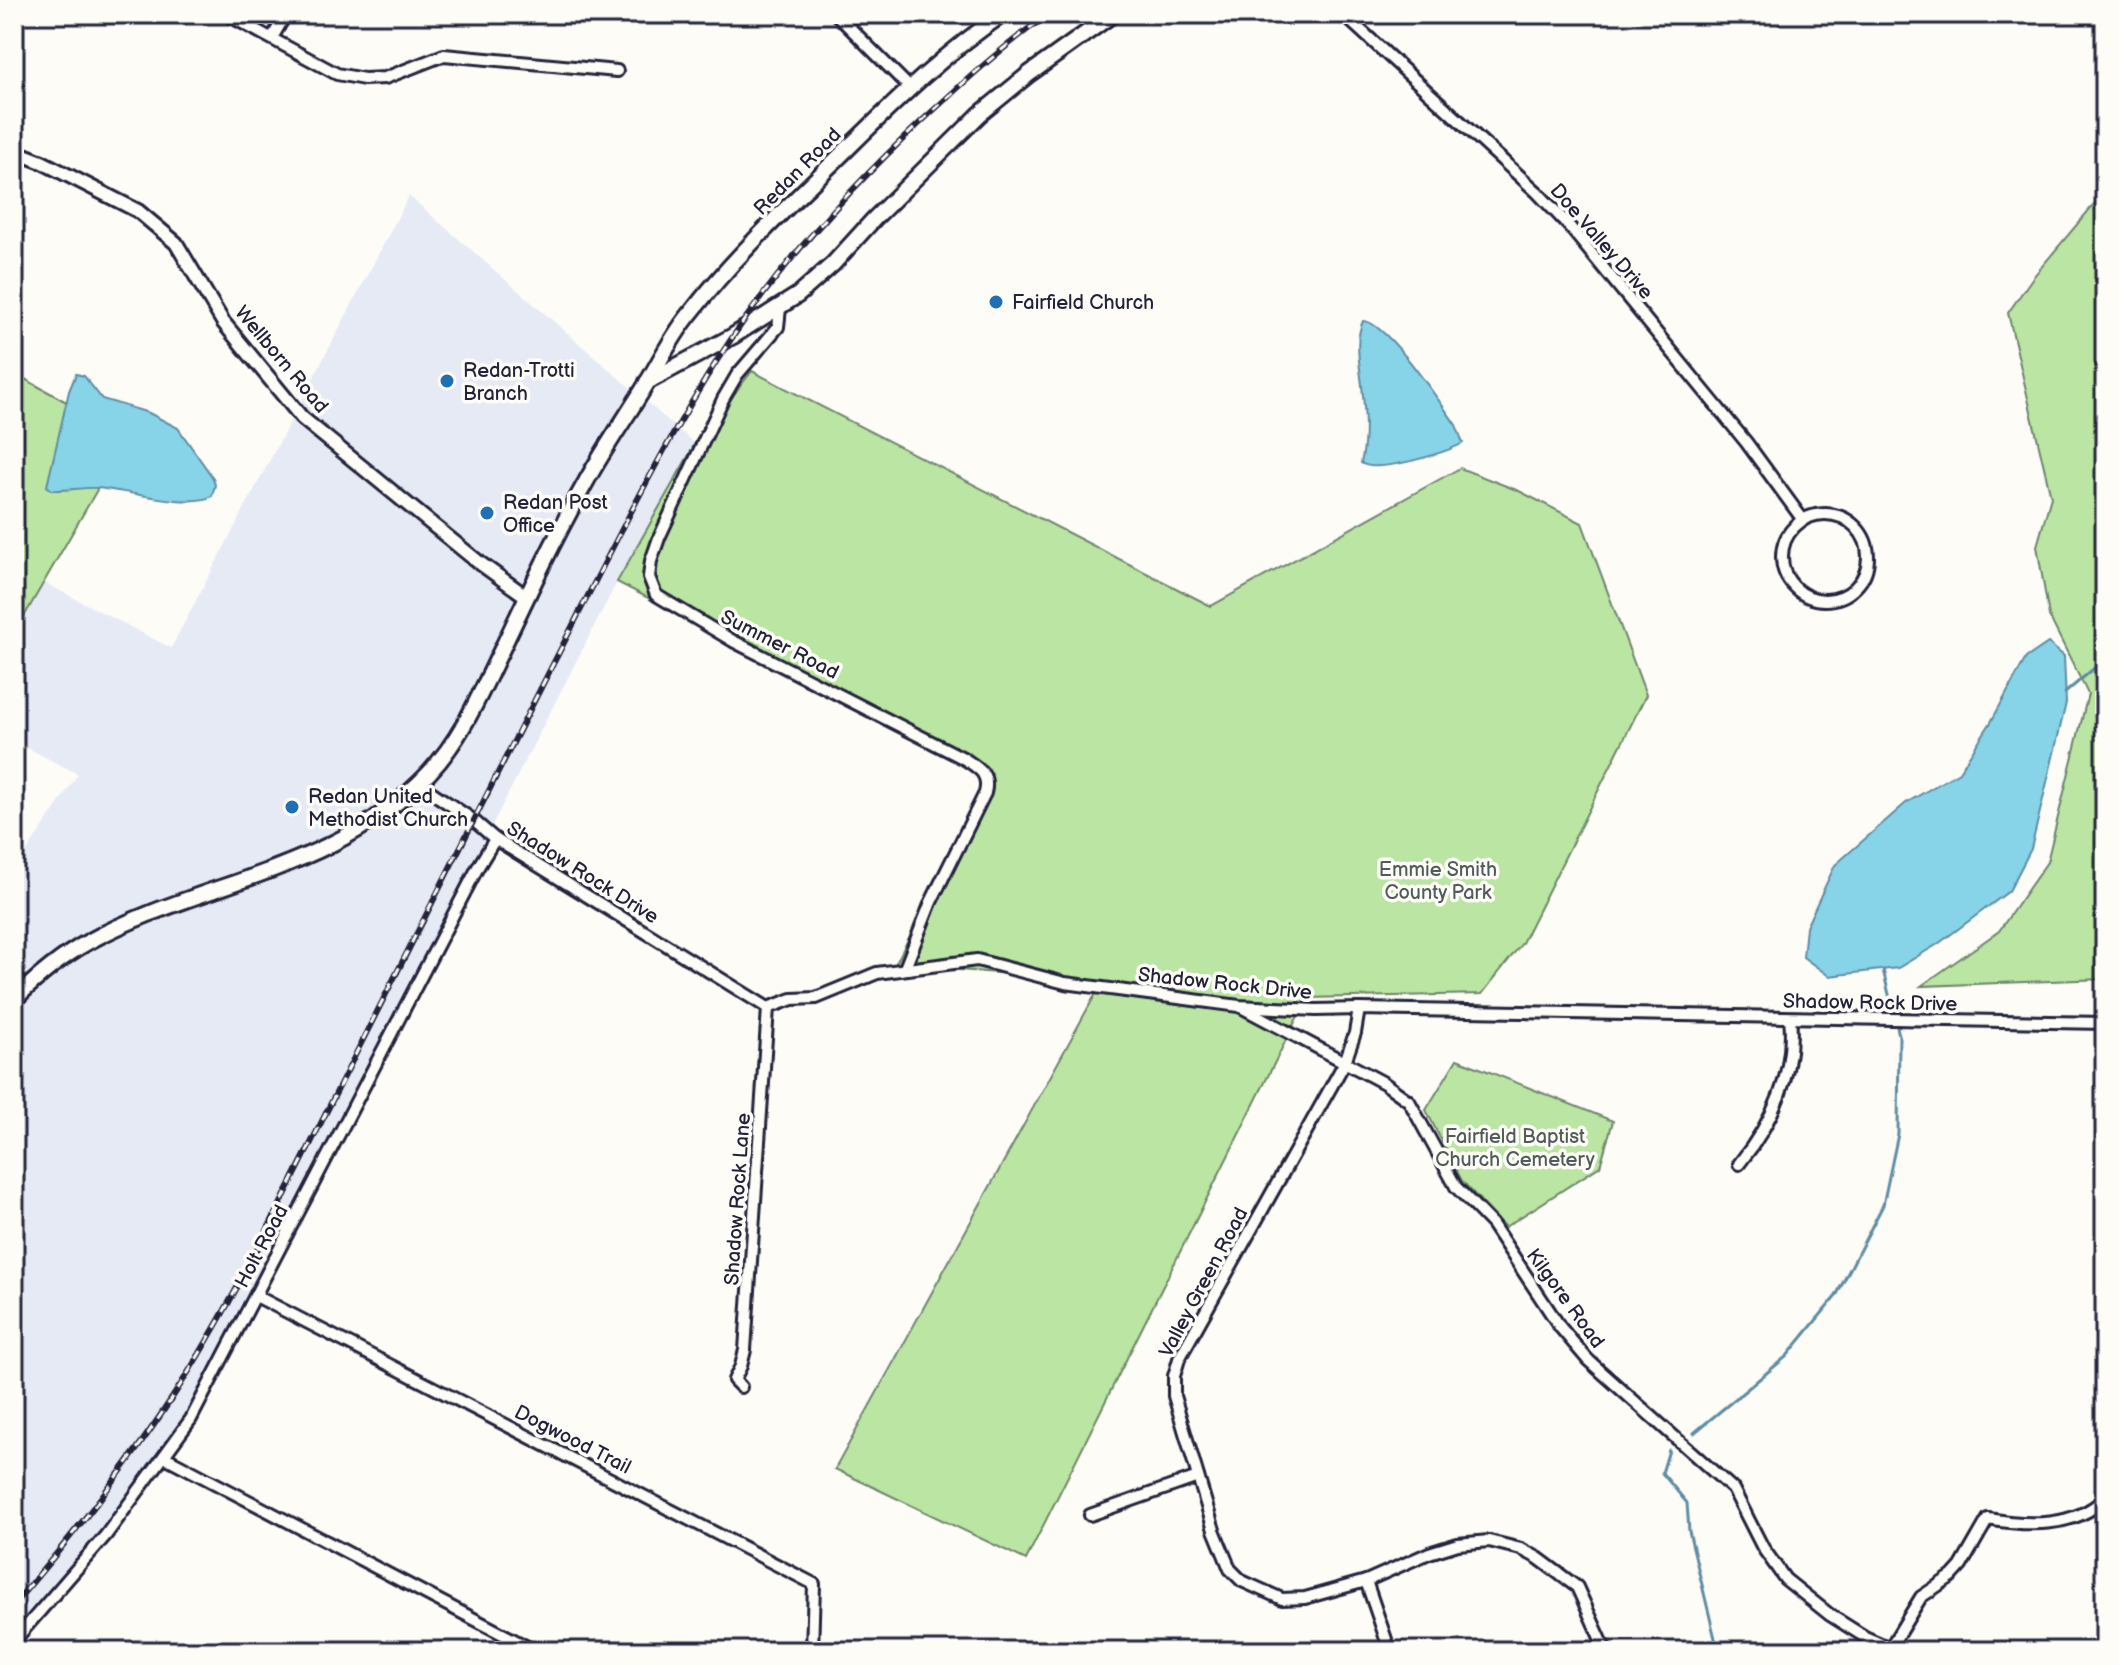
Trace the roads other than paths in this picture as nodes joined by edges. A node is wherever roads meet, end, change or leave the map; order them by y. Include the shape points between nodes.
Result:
1 (226, 14) edge
2 (286, 14) edge
3 (836, 14) edge
4 (1003, 14) edge
5 (1113, 14) edge
6 (1343, 14) edge
7 (272, 38) junction
8 (617, 71) dead end
9 (910, 88) junction
10 (14, 151) edge
11 (780, 308) junction
12 (647, 382) junction
13 (1803, 520) junction
14 (527, 597) junction
15 (418, 783) junction
16 (495, 839) junction
17 (905, 968) junction
18 (14, 1000) edge
19 (1239, 1006) junction
20 (768, 1008) junction
21 (1359, 1009) junction
22 (1790, 1018) junction
23 (2105, 1023) edge
24 (1345, 1062) junction
25 (1739, 1164) dead end
26 (256, 1296) junction
27 (741, 1387) dead end
28 (165, 1457) junction
29 (1198, 1477) junction
30 (2105, 1498) edge
31 (1090, 1515) dead end
32 (1366, 1581) junction
33 (14, 1641) edge
34 (1894, 1650) edge
35 (535, 1651) edge
36 (812, 1651) edge
37 (1390, 1651) edge
38 (1606, 1651) edge

1 - 7 street
2 - 7 street
3 - 9 street
4 - 9 main road, Redan Road
5 - 11 main road via 980,114 833,264
6 - 13 street, Doe Valley Drive via 1569,226 1747,443
7 - 8 street via 337,74 364,79 385,78 444,55
9 - 12 main road, Redan Road via 718,280 666,347
10 - 14 street, Wellborn Road via 138,211 176,243 223,322 302,418
11 - 12 main road
11 - 17 street, Summer Road via 778,327 723,399 659,538 649,577 656,595 698,622 985,774 985,793
12 - 14 main road, Redan Road via 586,481
13 - 13 street via 1792,529 1782,555 1790,583 1816,599 1843,596 1863,577 1867,549 1862,535 1841,517 1827,514
14 - 15 main road, Redan Road via 451,746
15 - 16 street, Shadow Rock Drive
15 - 18 main road, Redan Road via 352,835 87,942
16 - 20 street, Shadow Rock Drive
16 - 26 street, Holt Road
17 - 19 street, Shadow Rock Drive via 977,960 1065,983
17 - 20 street, Shadow Rock Drive
19 - 21 street, Shadow Rock Drive
19 - 24 street, Kilgore Road
20 - 27 street, Shadow Rock Lane via 745,1350 734,1380
21 - 22 street, Shadow Rock Drive
21 - 24 street, Valley Green Road
22 - 23 street, Shadow Rock Drive
22 - 25 street via 1793,1043 1787,1073 1774,1108
24 - 29 street, Valley Green Road via 1179,1359 1174,1396
24 - 34 street, Kilgore Road via 1409,1101 1456,1187 1492,1224 1560,1327 1588,1360 1733,1489 1785,1579 1830,1615
26 - 28 street, Holt Road
26 - 36 street, Dogwood Trail via 814,1584
28 - 33 street, Holt Road
28 - 35 street
29 - 31 street
29 - 32 street, Valley Green Road via 1230,1569 1242,1581 1282,1599
30 - 34 street via 2068,1521 1988,1519 1961,1566 1921,1597
32 - 37 street
32 - 38 street, Valley Green Road via 1458,1544 1489,1541 1521,1549 1577,1587

